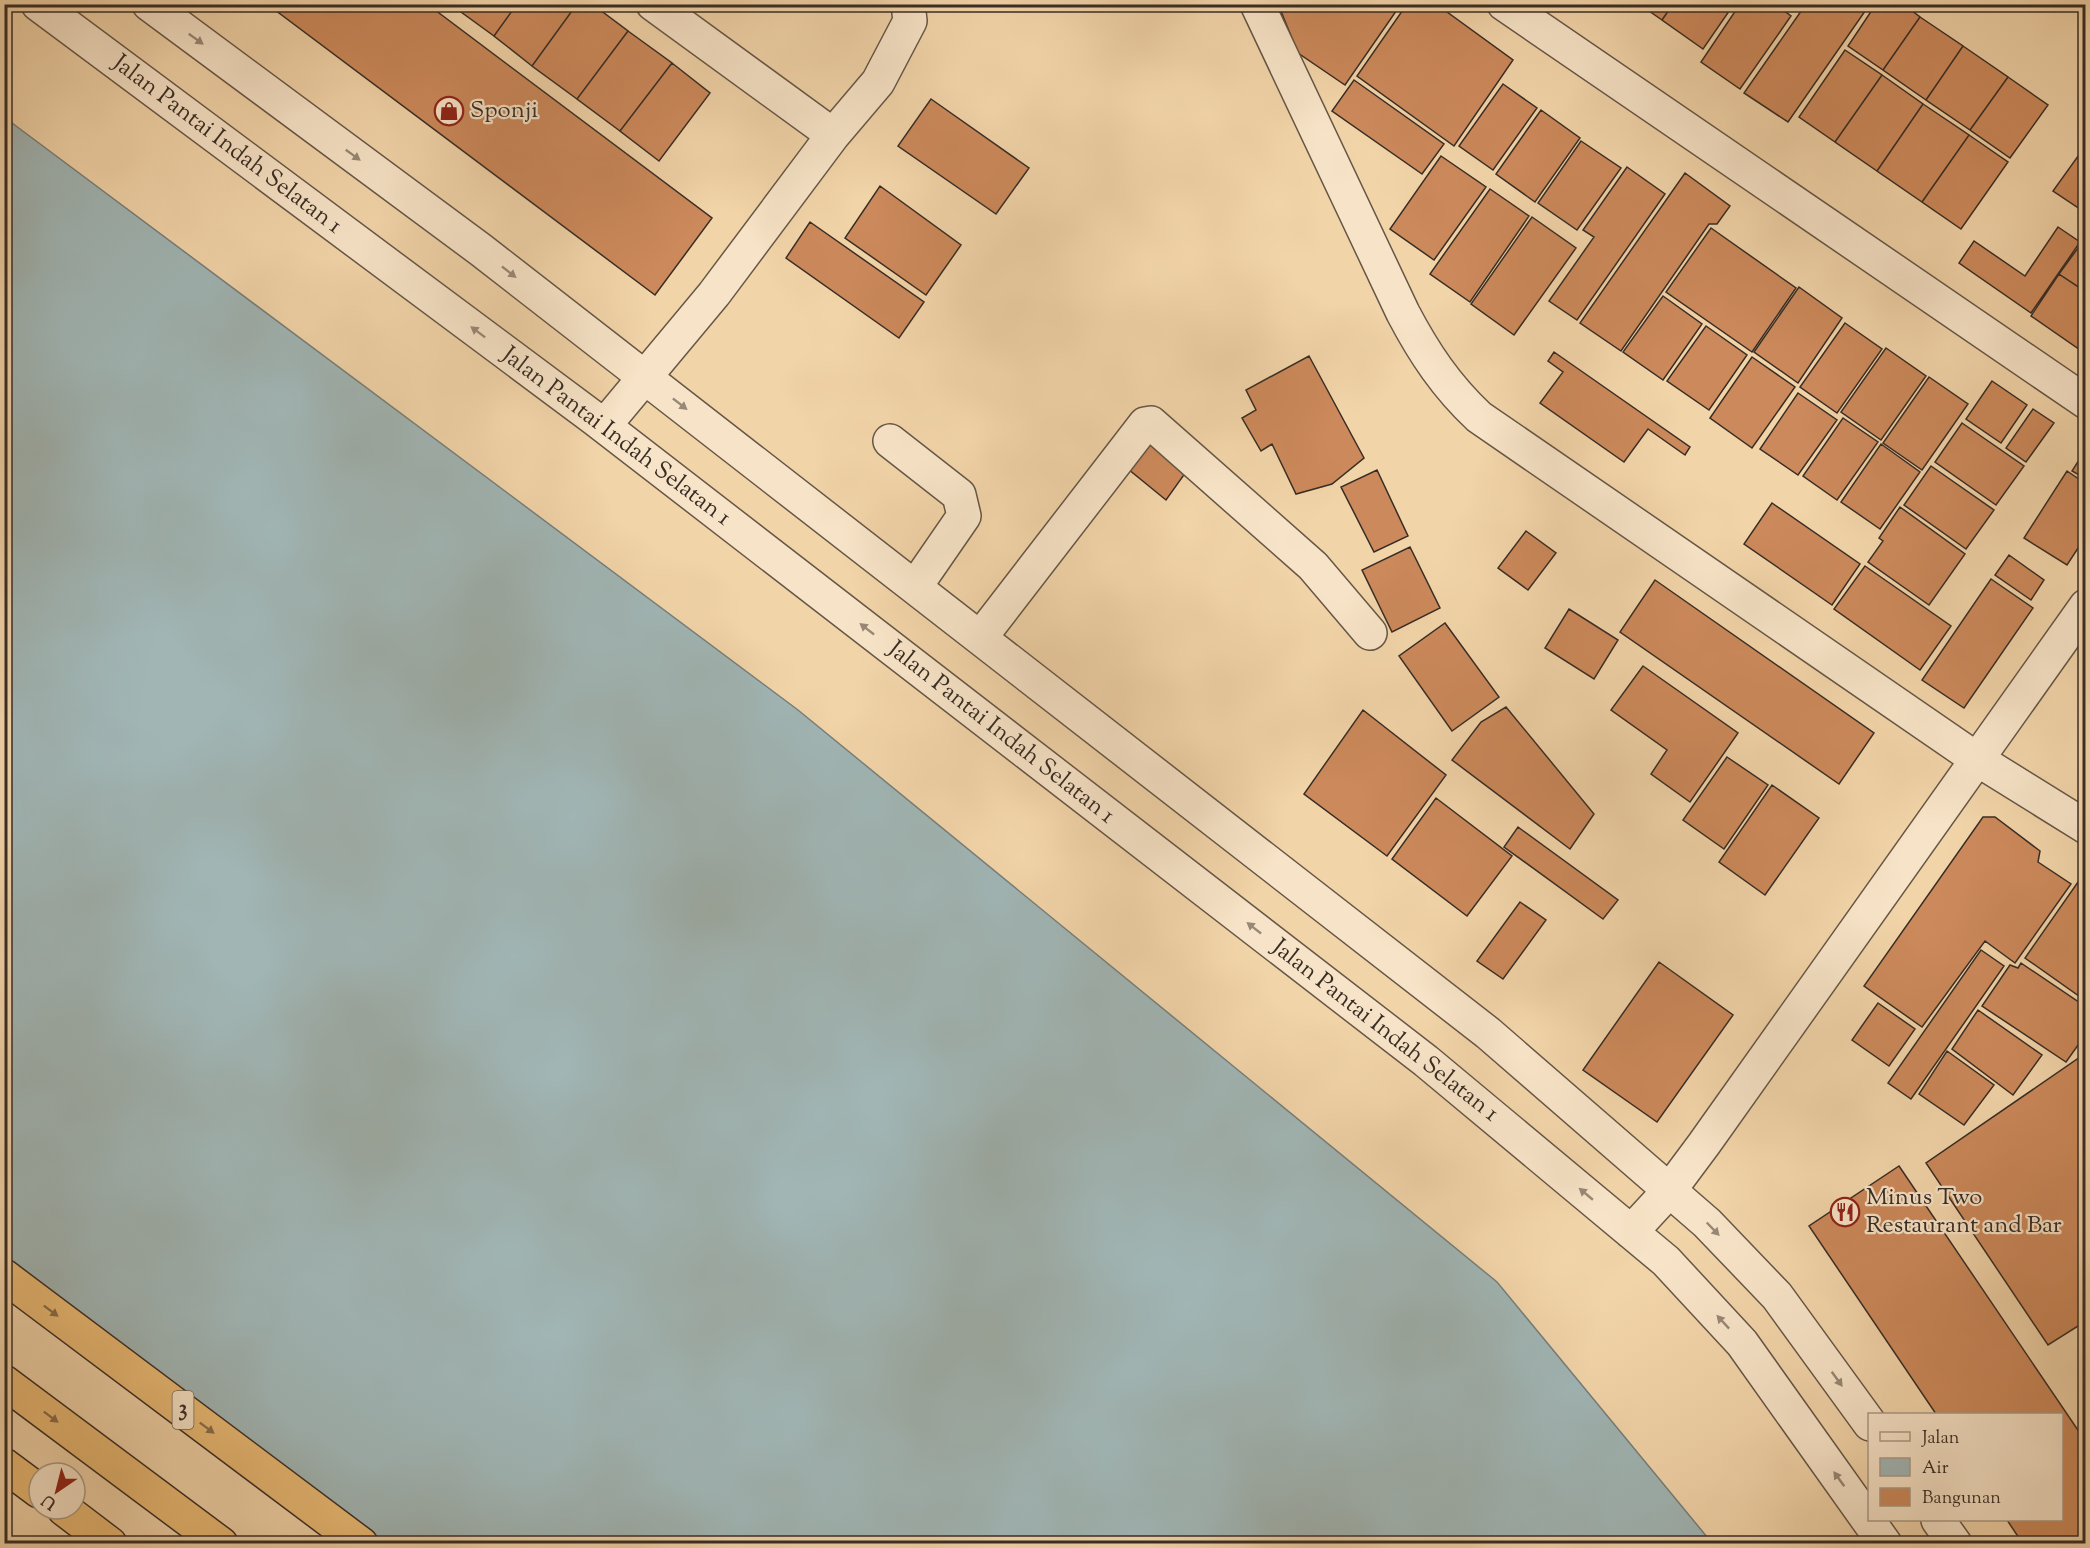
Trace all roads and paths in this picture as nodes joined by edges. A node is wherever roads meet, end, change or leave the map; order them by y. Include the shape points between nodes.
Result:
1 (38, 4) edge
2 (149, 4) edge
3 (653, 4) edge
4 (908, 4) edge
5 (1257, 4) edge
6 (1504, 4) edge
7 (833, 135) junction
8 (645, 377) junction
9 (2085, 402) edge
10 (604, 426) junction
11 (890, 441) dead end
12 (915, 587) junction
13 (2085, 606) edge
14 (1370, 633) dead end
15 (980, 638) junction
16 (1976, 758) junction
17 (2085, 827) edge
18 (1669, 1191) junction
19 (1631, 1232) junction
20 (4, 1276) edge
21 (4, 1382) edge
22 (1868, 1424) edge
23 (4, 1465) edge
24 (27, 1482) edge
25 (1868, 1520) edge
26 (80, 1521) edge
27 (1869, 1521) edge
28 (1939, 1521) edge
29 (110, 1544) edge
30 (221, 1544) edge
31 (361, 1544) edge
32 (1885, 1544) edge
33 (1955, 1544) edge

10 -> 1 street, Jalan Pantai Indah Selatan 1
2 -> 8 street
3 - 7 street
4 - 7 street via 910,21 878,82
5 - 16 street via 1423,353 1452,392 1479,417
6 - 9 street
7 - 8 street via 714,294
8 - 10 street
8 -> 12 street
19 -> 10 street, Jalan Pantai Indah Selatan 1 via 1426,1061
11 - 12 street via 959,495 964,516
12 - 15 street
13 - 16 street
14 - 15 street via 1313,566 1151,423 1145,424
15 - 18 street via 1488,1033
16 - 17 street
16 - 18 street
18 - 19 street
18 -> 22 street via 1707,1223 1777,1296
25 -> 19 street, Jalan Pantai Indah Selatan 1 via 1742,1343 1666,1261
20 -> 31 highway, 3
21 -> 30 highway
23 - 24 highway
26 - 29 highway
32 -> 27 street, Jalan Pantai Indah Selatan 1
28 - 33 street

